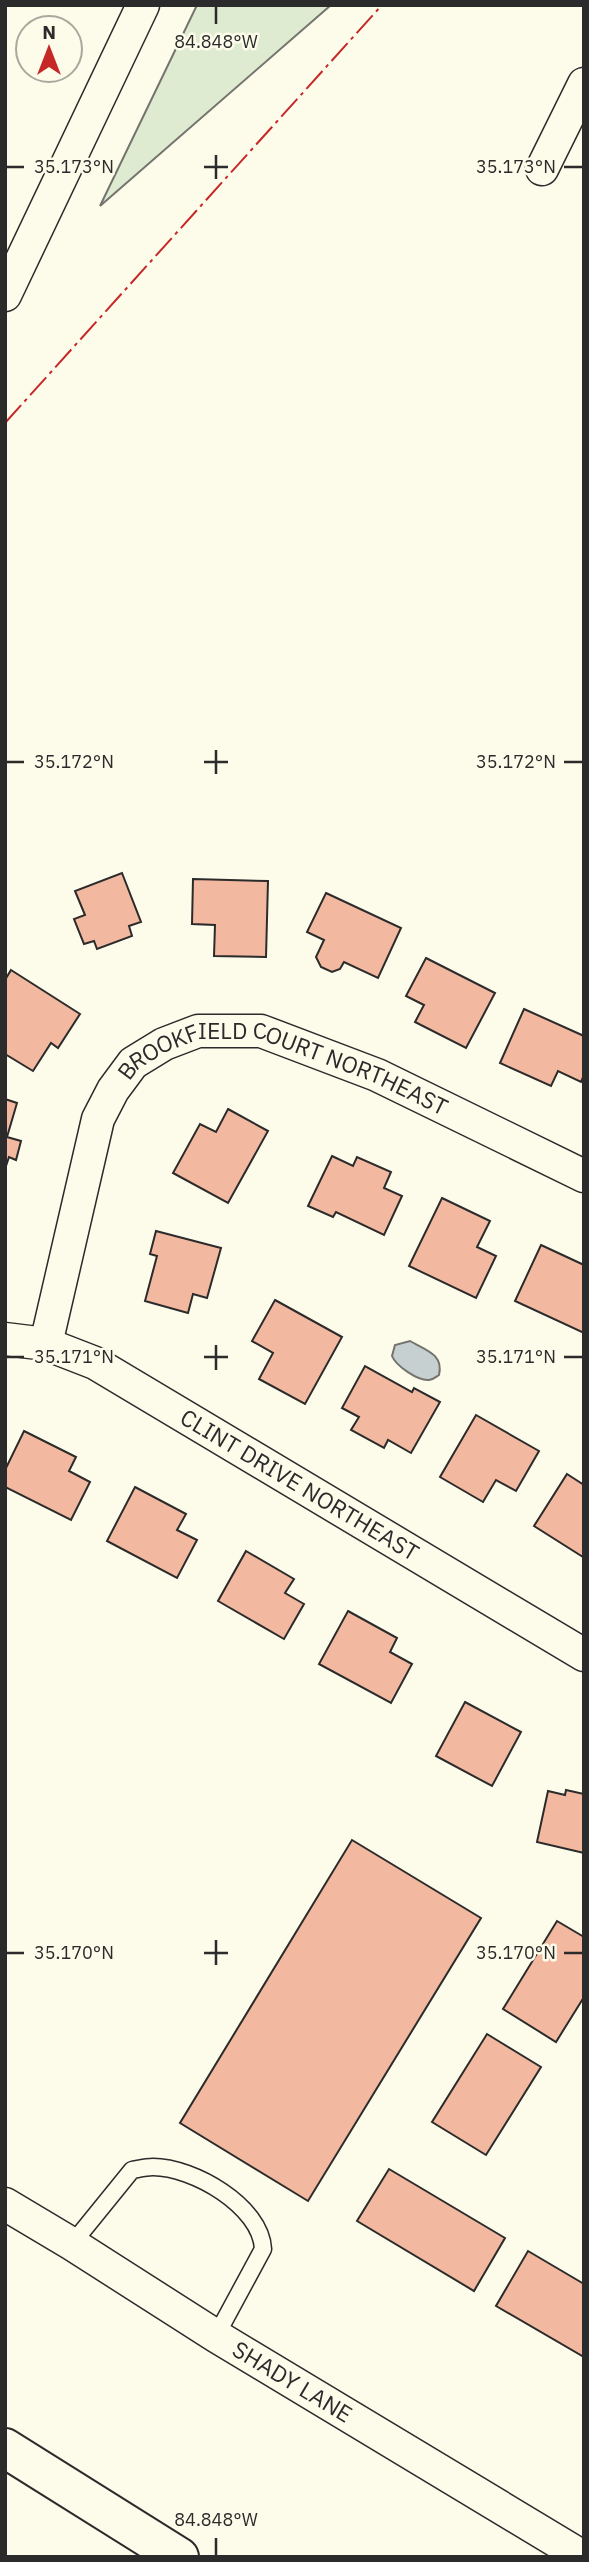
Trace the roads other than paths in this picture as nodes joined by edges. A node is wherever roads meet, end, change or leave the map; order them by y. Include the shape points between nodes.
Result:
1 (143, 5) edge
2 (584, 84) edge
3 (542, 169) dead end
4 (5, 295) edge
5 (584, 1176) edge
6 (5, 1339) edge
7 (46, 1344) junction
8 (584, 1655) edge
9 (5, 2204) edge
10 (72, 2244) junction
11 (216, 2336) junction
12 (5, 2448) edge
13 (179, 2557) edge
14 (583, 2557) edge

1 - 4 street
2 - 3 street
5 - 7 street, BROOKFIELD COURT NORTHEAST via 377,1075 261,1031 198,1031 132,1063 98,1119
6 - 7 street, CLINT DRIVE NORTHEAST
7 - 8 street, CLINT DRIVE NORTHEAST via 95,1363
9 - 10 street, SHADY LANE
10 - 11 street, SHADY LANE
10 - 11 lane via 132,2170 177,2171 240,2204 256,2223 263,2249
11 - 14 street, SHADY LANE
12 - 13 highway

